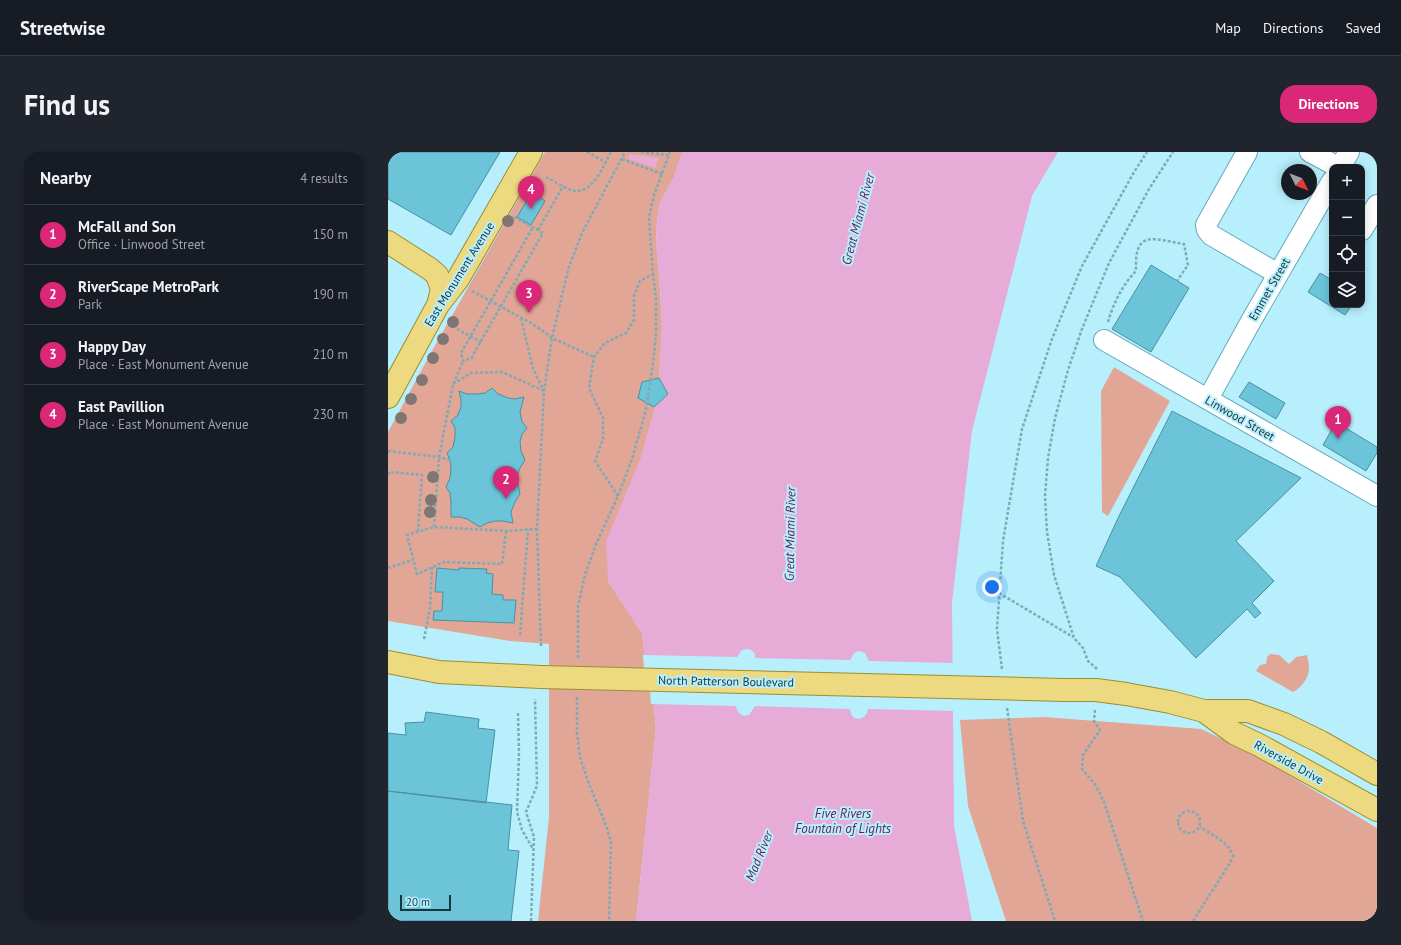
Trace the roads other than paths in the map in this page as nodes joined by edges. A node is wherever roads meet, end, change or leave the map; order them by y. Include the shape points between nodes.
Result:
1 (531, 152) edge
2 (1247, 152) edge
3 (1310, 152) edge
4 (1349, 152) edge
5 (1333, 164) edge
6 (1341, 164) edge
7 (1329, 193) edge
8 (1377, 205) edge
9 (1325, 209) edge
10 (1365, 225) edge
11 (388, 242) edge
12 (1278, 274) junction
13 (438, 305) junction
14 (1104, 340) road end
15 (388, 397) edge
16 (1208, 399) junction
17 (1375, 490) edge
18 (388, 662) edge
19 (1064, 690) joint
20 (1204, 711) junction
21 (1377, 774) edge
22 (1377, 810) edge

1 - 13 main road, East Monument Avenue via 458,279
2 - 12 street via 1206,225 1207,230 1210,235
3 - 5 street
4 - 6 street
7 - 9 street, Emmet Street
8 - 10 street
9 - 12 street, Emmet Street
11 - 13 main road via 437,275 442,289
12 - 16 street, Emmet Street
13 - 15 main road, East Monument Avenue
14 - 16 street, Linwood Street
16 - 17 street, Linwood Street
18 - 19 main road, North Patterson Boulevard, bridge via 439,672 541,677
19 - 20 main road, Riverside Drive via 1096,690 1126,694
20 - 21 main road, Riverside Drive via 1248,711 1284,724
20 - 22 main road, Riverside Drive via 1234,733

